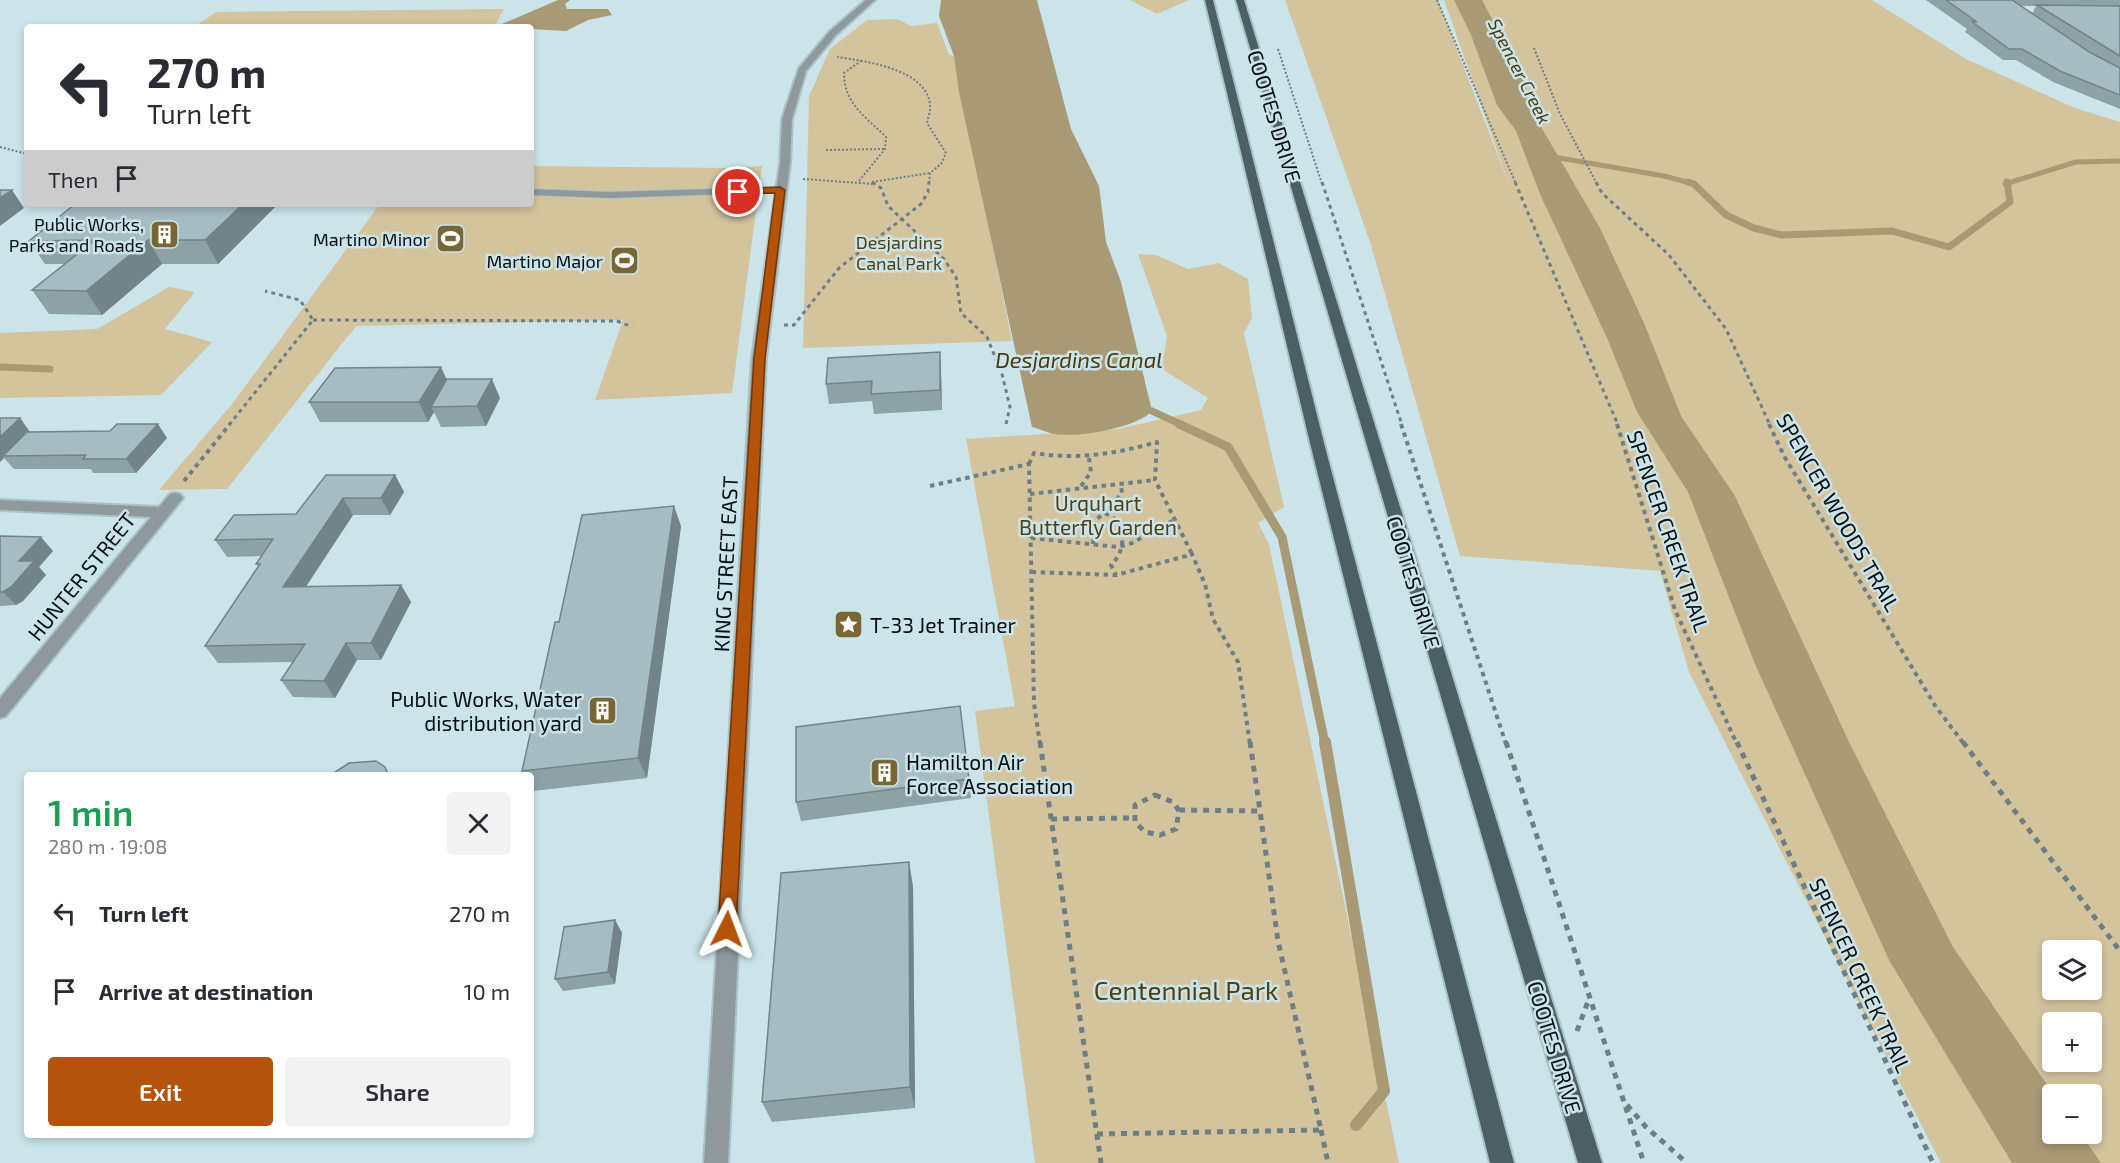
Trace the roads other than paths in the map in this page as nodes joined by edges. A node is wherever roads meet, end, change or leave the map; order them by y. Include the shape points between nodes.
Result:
1 (871, 0) edge
2 (1209, 0) edge
3 (1240, 0) edge
4 (781, 185) junction
5 (534, 192) edge
6 (175, 498) road end
7 (0, 505) edge
8 (163, 512) junction
9 (0, 711) edge
10 (716, 1163) edge
11 (1502, 1163) edge
12 (1590, 1163) edge

1 - 4 street, KING STREET EAST via 833,33 802,70 788,119
2 - 11 main road, COOTES DRIVE via 1317,442
3 - 12 main road, COOTES DRIVE
4 - 5 lane via 621,195
4 - 10 street, KING STREET EAST via 763,326
6 - 8 street, HUNTER STREET
7 - 8 street
8 - 9 street, HUNTER STREET

